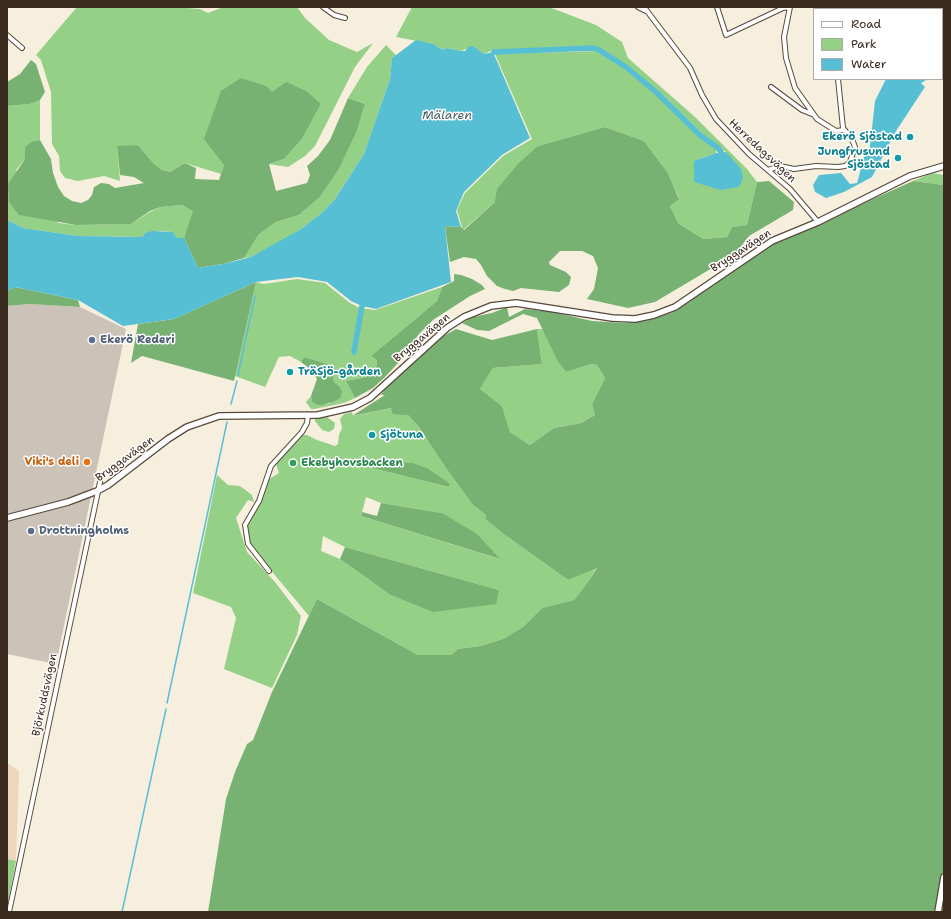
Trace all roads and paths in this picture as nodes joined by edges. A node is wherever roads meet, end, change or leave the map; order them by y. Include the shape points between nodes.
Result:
1 (323, 7) edge
2 (638, 7) edge
3 (644, 7) edge
4 (717, 7) edge
5 (790, 7) edge
6 (646, 12) junction
7 (344, 18) dead end
8 (7, 35) edge
9 (22, 48) dead end
10 (838, 80) edge
11 (771, 87) dead end
12 (812, 114) junction
13 (844, 130) junction
14 (944, 166) edge
15 (768, 170) junction
16 (818, 222) junction
17 (308, 415) junction
18 (100, 482) dead end
19 (97, 491) junction
20 (7, 518) edge
21 (269, 571) dead end
22 (944, 877) edge
23 (9, 912) edge
24 (938, 912) edge

1 - 7 street
2 - 6 street, Herredagsvägen
3 - 6 street, Herredagsvägen
4 - 5 street via 726,35
5 - 12 street via 784,37 786,58 795,88
6 - 15 street, Herredagsvägen via 690,68 716,119
8 - 9 street
10 - 13 street
11 - 12 street via 802,110
12 - 13 street via 836,131
13 - 15 street via 855,147 853,157 845,166 794,169 780,166
14 - 16 main road, Bryggavägen via 910,176
15 - 16 street, Herredagsvägen via 806,206
16 - 17 main road, Bryggavägen via 772,241 675,307 654,315 635,319 612,318 516,303 475,311 447,328 370,398 353,407 335,412
17 - 19 main road, Bryggavägen via 219,416 187,427
17 - 21 street via 308,423 302,432 271,466 259,501 245,525 248,544
18 - 19 street, Björkuddsvägen
19 - 20 main road, Bryggavägen via 68,502
19 - 23 street, Björkuddsvägen
22 - 24 main road

